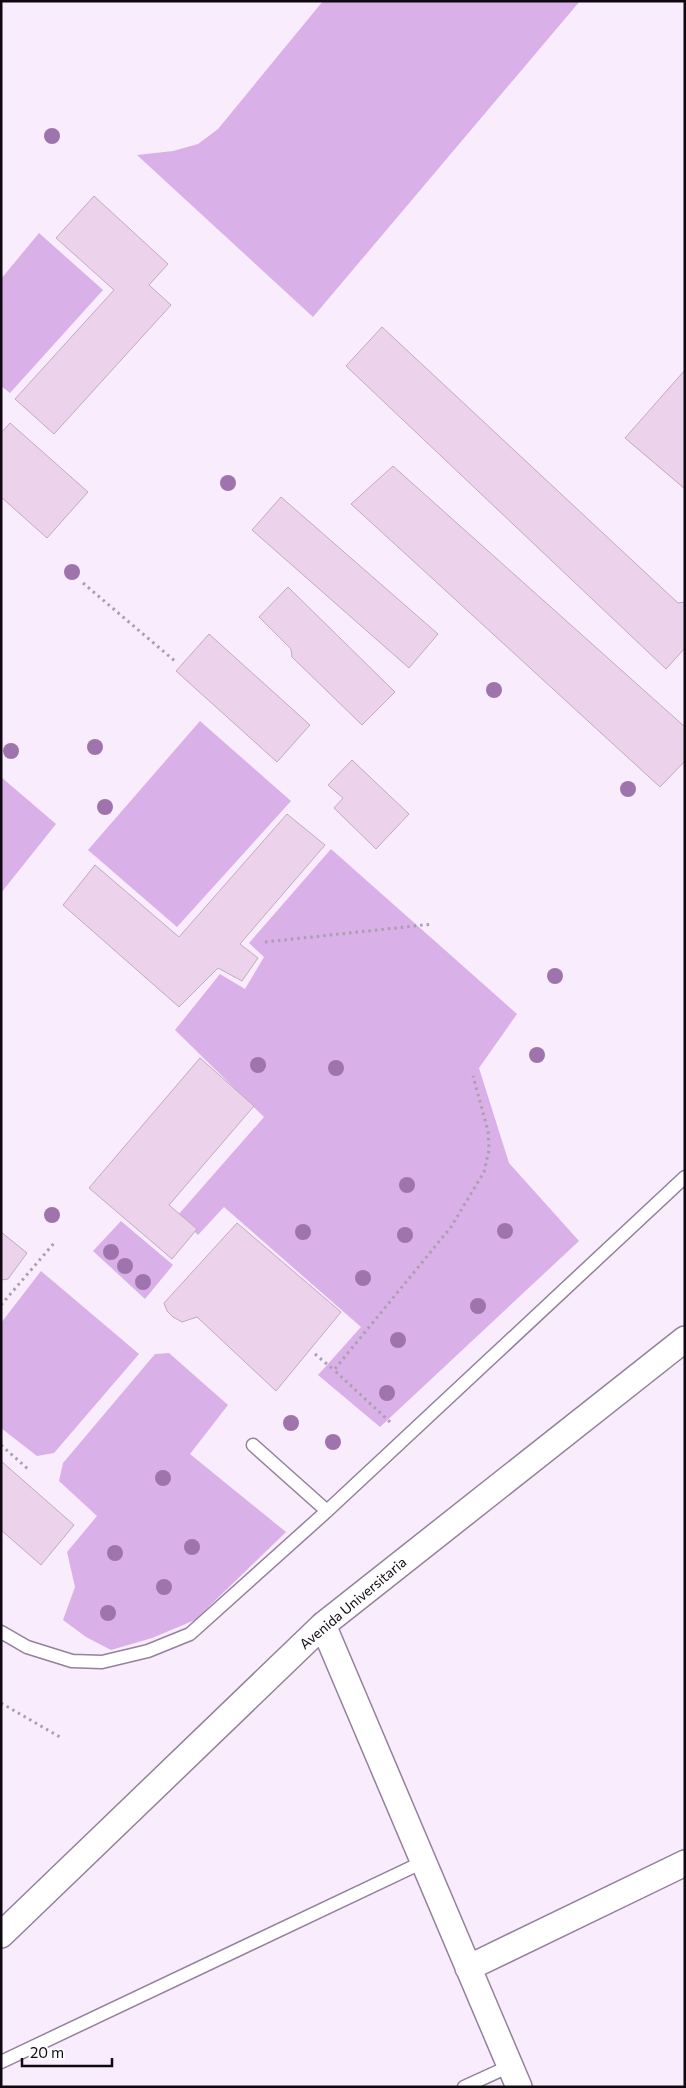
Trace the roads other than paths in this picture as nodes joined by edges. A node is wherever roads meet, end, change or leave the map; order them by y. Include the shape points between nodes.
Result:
1 (685, 1177) edge
2 (685, 1339) edge
3 (253, 1445) dead end
4 (327, 1511) junction
5 (323, 1625) junction
6 (1, 1632) edge
7 (423, 1862) junction
8 (685, 1863) edge
9 (1, 1935) edge
10 (468, 1968) junction
11 (1, 2062) edge
12 (515, 2076) edge
13 (464, 2087) edge

1 - 4 lane
2 - 5 street, Avenida Universitaria
3 - 4 lane
4 - 6 lane via 190,1634 148,1651 102,1662 72,1661 28,1647
5 - 7 street
5 - 9 street, Avenida Universitaria
7 - 10 street
7 - 11 lane
8 - 10 street
10 - 12 street
12 - 13 lane

